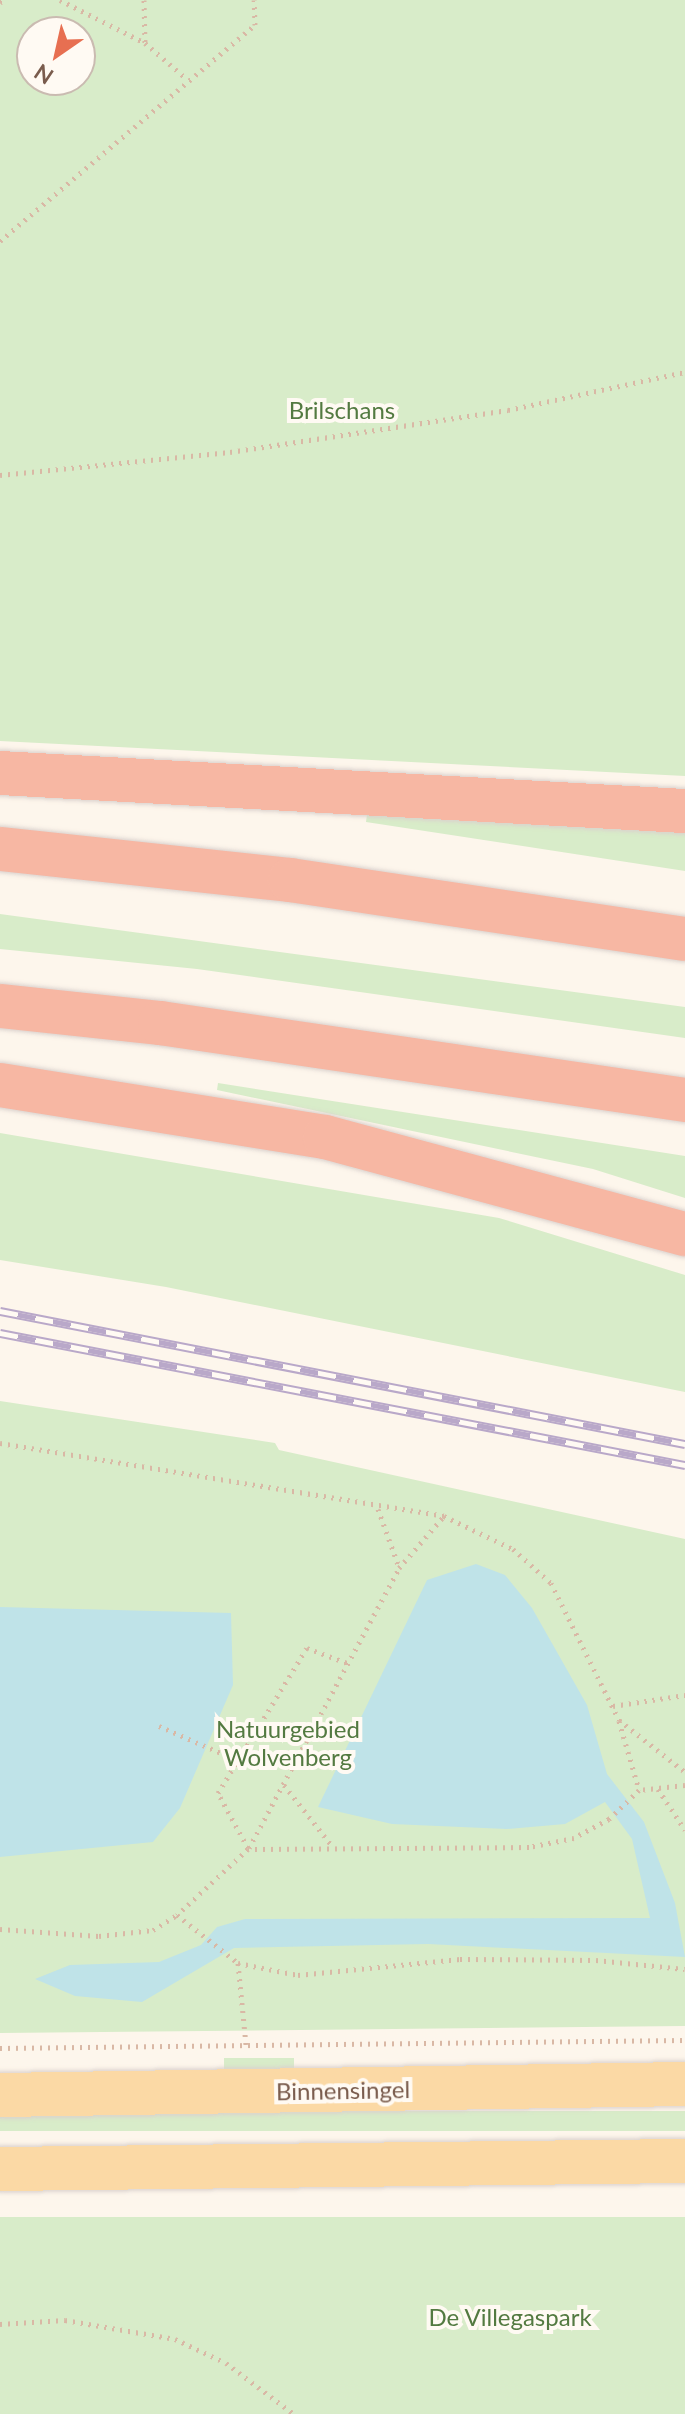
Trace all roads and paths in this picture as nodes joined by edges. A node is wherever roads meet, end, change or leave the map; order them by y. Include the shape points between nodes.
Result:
1 (6, 0) edge
2 (60, 0) edge
3 (144, 0) edge
4 (254, 0) edge
5 (0, 2) edge
6 (145, 43) junction
7 (187, 79) junction
8 (0, 241) edge
9 (685, 372) edge
10 (0, 475) edge
11 (0, 773) edge
12 (685, 811) edge
13 (0, 849) edge
14 (685, 939) edge
15 (0, 1006) edge
16 (0, 1085) edge
17 (685, 1100) edge
18 (685, 1234) edge
19 (0, 1443) edge
20 (378, 1509) junction
21 (444, 1516) junction
22 (399, 1568) junction
23 (350, 1664) junction
24 (685, 1695) edge
25 (613, 1706) junction
26 (619, 1720) junction
27 (159, 1726) dead end
28 (239, 1761) junction
29 (685, 1772) edge
30 (284, 1785) junction
31 (685, 1785) edge
32 (657, 1788) junction
33 (639, 1790) junction
34 (685, 1830) edge
35 (334, 1848) junction
36 (248, 1849) junction
37 (177, 1915) junction
38 (0, 1929) edge
39 (238, 1963) junction
40 (685, 1969) edge
41 (685, 2040) edge
42 (246, 2045) junction
43 (0, 2048) edge
44 (685, 2084) edge
45 (0, 2095) edge
46 (685, 2161) edge
47 (0, 2169) edge
48 (0, 2324) edge
49 (294, 2414) edge

1 - 5 path
2 - 6 path
3 - 6 path
4 - 7 path via 255,25
6 - 7 path
7 - 8 path
9 - 10 path via 508,410 245,450
11 - 12 highway
13 - 14 highway via 290,880
15 - 17 highway via 160,1023
16 - 18 highway via 325,1137
19 - 20 path
20 - 21 path
20 - 22 path
21 - 22 path
21 - 25 path via 513,1549 551,1583
22 - 23 path
23 - 28 path via 307,1648
23 - 30 path
24 - 25 path
25 - 26 path
26 - 29 path
26 - 33 path
27 - 28 path
28 - 36 path via 218,1793
30 - 35 path
30 - 36 path
31 - 32 path
32 - 33 path
32 - 34 path
33 - 35 path via 609,1819 574,1838 529,1847
35 - 36 path
36 - 37 path
37 - 38 path via 153,1930 99,1936
37 - 39 path
39 - 40 path via 298,1975 460,1959 596,1960
39 - 42 path
41 - 42 path
42 - 43 path
44 - 45 main road, Binnensingel
46 - 47 main road
48 - 49 path via 65,2320 175,2339 226,2363

